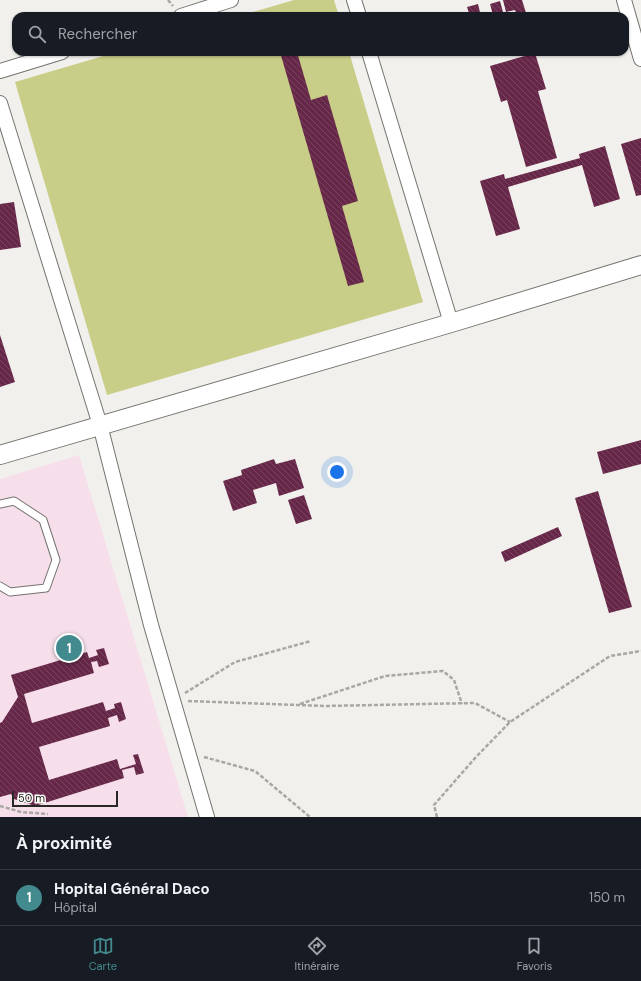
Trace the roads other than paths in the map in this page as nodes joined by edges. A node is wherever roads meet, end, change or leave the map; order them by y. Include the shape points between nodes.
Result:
1 (231, 0) edge
2 (354, 0) edge
3 (624, 0) edge
4 (194, 12) edge
5 (357, 12) edge
6 (627, 12) edge
7 (629, 17) edge
8 (49, 56) edge
9 (370, 56) edge
10 (641, 59) edge
11 (0, 71) edge
12 (0, 103) edge
13 (641, 265) edge
14 (451, 323) junction
15 (100, 425) junction
16 (0, 455) edge
17 (0, 504) edge
18 (0, 586) edge
19 (208, 817) edge

1 - 4 street
2 - 5 street
3 - 6 street
7 - 10 street
8 - 11 street
9 - 14 street
12 - 15 street
13 - 14 street
14 - 15 street
15 - 16 street
15 - 19 street via 151,625
17 - 18 lane via 14,501 43,520 56,560 46,588 10,592

